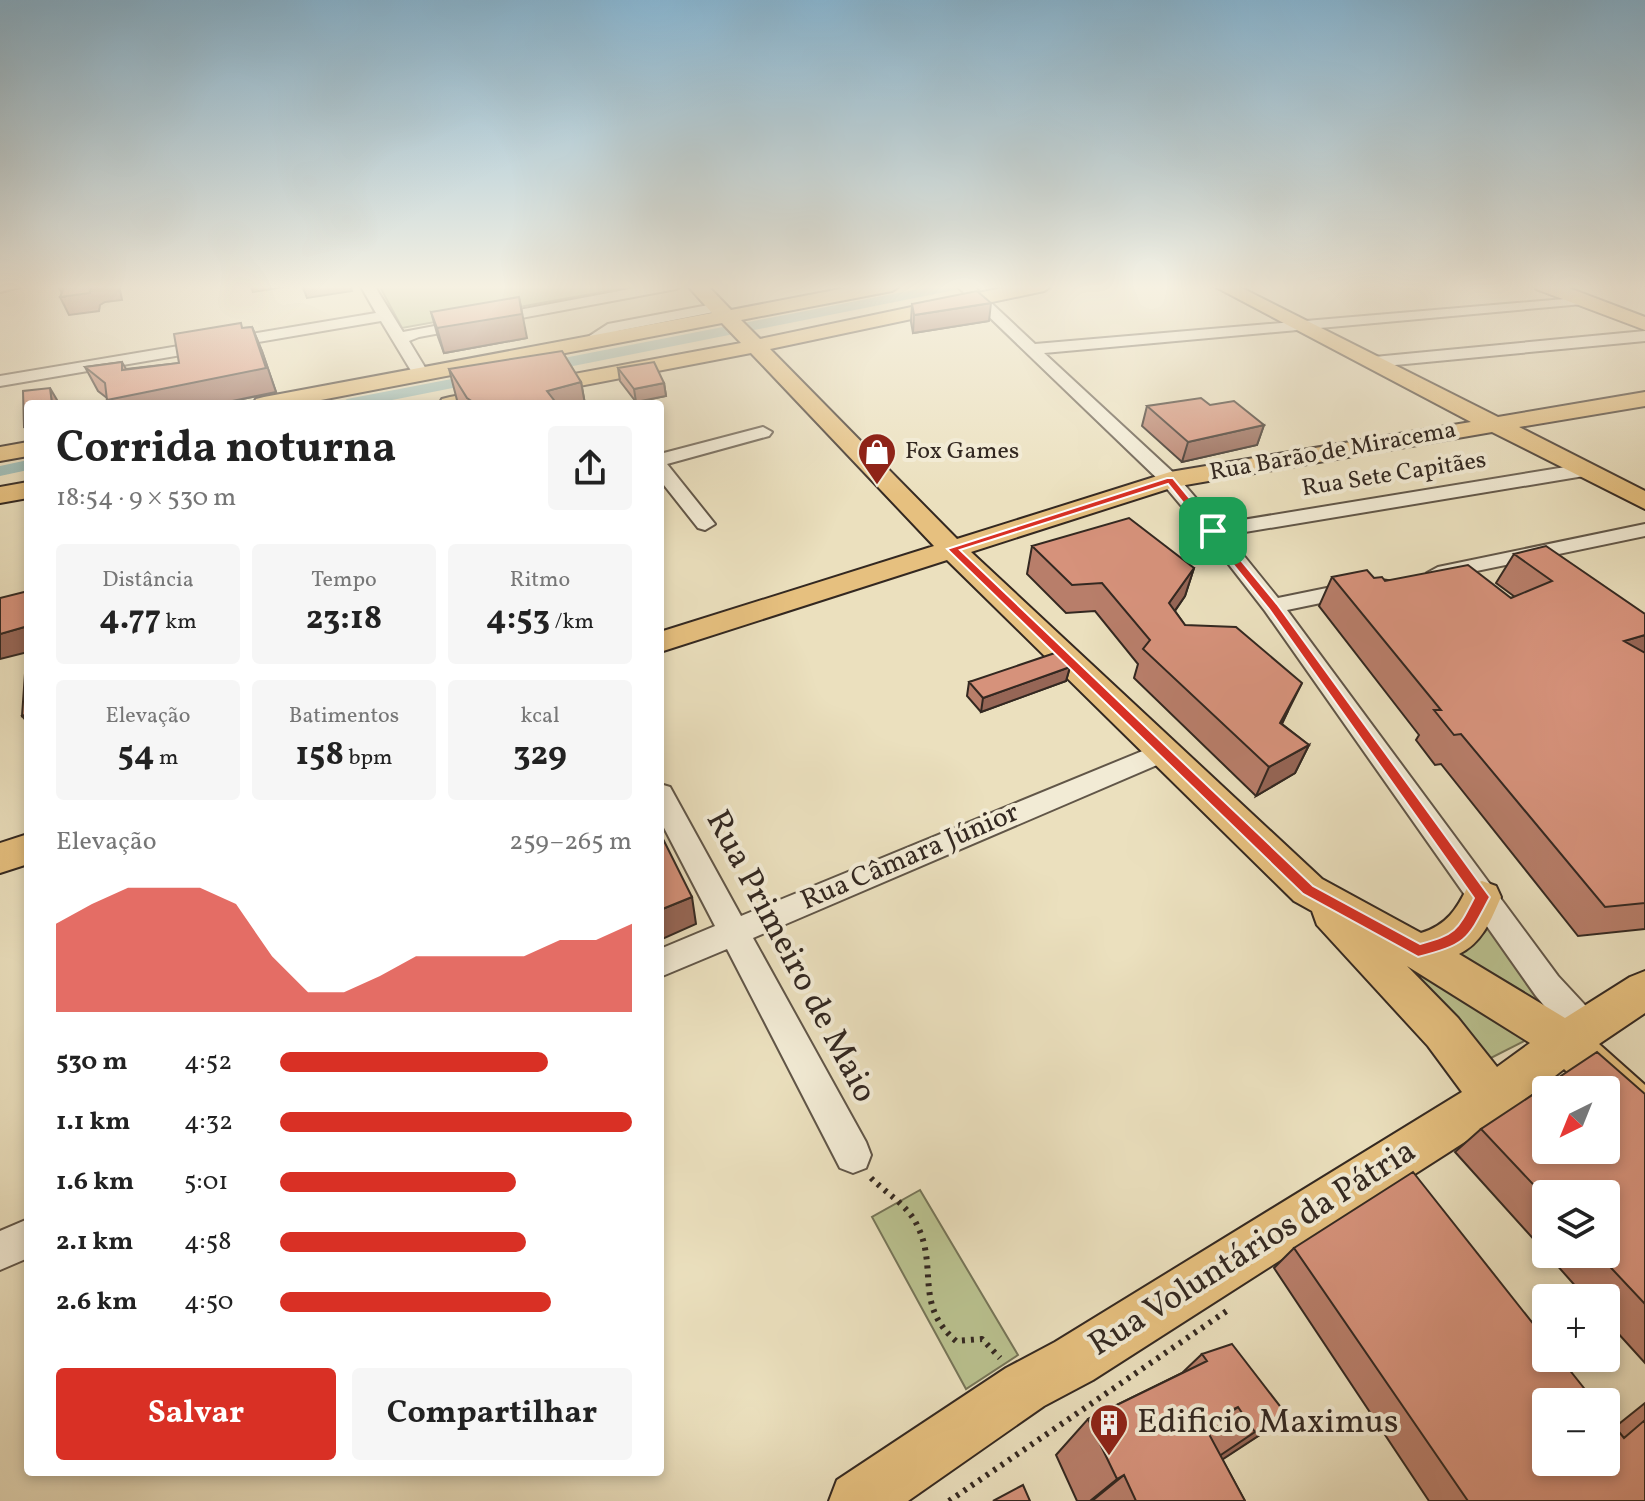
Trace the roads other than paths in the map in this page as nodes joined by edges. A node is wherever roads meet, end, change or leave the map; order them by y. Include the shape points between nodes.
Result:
1 (154, 355) edge
2 (410, 355) edge
3 (525, 355) edge
4 (631, 355) edge
5 (766, 355) edge
6 (1038, 355) edge
7 (1360, 355) edge
8 (1446, 355) edge
9 (1374, 362) junction
10 (421, 374) junction
11 (0, 381) edge
12 (1645, 399) edge
13 (285, 400) edge
14 (465, 400) edge
15 (1496, 423) junction
16 (763, 432) dead end
17 (24, 450) edge
18 (0, 454) edge
19 (664, 459) edge
20 (1584, 470) junction
21 (664, 473) edge
22 (1170, 480) junction
23 (24, 491) edge
24 (0, 495) edge
25 (1645, 501) edge
26 (705, 524) dead end
27 (1645, 530) edge
28 (1213, 531) junction
29 (952, 549) junction
30 (1413, 578) edge
31 (1382, 584) edge
32 (1273, 606) junction
33 (664, 641) edge
34 (1162, 752) junction
35 (664, 801) edge
36 (24, 850) edge
37 (0, 858) edge
38 (1308, 890) junction
39 (1482, 897) junction
40 (734, 930) junction
41 (1418, 951) junction
42 (664, 961) edge
43 (1645, 990) edge
44 (1575, 1036) junction
45 (1493, 1097) junction
46 (1645, 1115) edge
47 (853, 1155) road end
48 (24, 1240) edge
49 (0, 1251) edge
50 (858, 1501) edge

1 - 11 street
2 - 10 street
3 - 10 main road
4 - 14 main road
5 - 29 main road
6 - 22 street
7 - 9 main road
8 - 9 street
9 - 15 main road
10 - 13 main road
12 - 15 main road, Rua Barão de Miracema
15 - 20 main road
15 - 22 main road, Rua Barão de Miracema
16 - 19 street
17 - 18 main road
20 - 25 main road
20 - 28 street, Rua Sete Capitães
21 - 26 street
22 - 28 street
22 - 29 main road, Rua Barão de Miracema
23 - 24 main road
27 - 30 street
28 - 32 street
29 - 33 main road, Rua Barão de Miracema
29 - 34 main road
31 - 32 street
32 - 39 street
34 - 38 main road
34 - 40 street, Rua Câmara Júnior
35 - 40 street, Rua Primeiro de Maio
36 - 37 main road
38 - 41 main road
38 - 45 main road via 1443,1032
39 - 41 main road via 1464,933
39 - 44 street via 1547,986
40 - 42 street, Rua Câmara Júnior
40 - 47 street, Rua Primeiro de Maio
41 - 44 main road
43 - 44 main road, Rua Voluntários da Pátria
44 - 45 main road, Rua Voluntários da Pátria
44 - 46 main road
45 - 50 main road, Rua Voluntários da Pátria via 1025,1387
48 - 49 street

